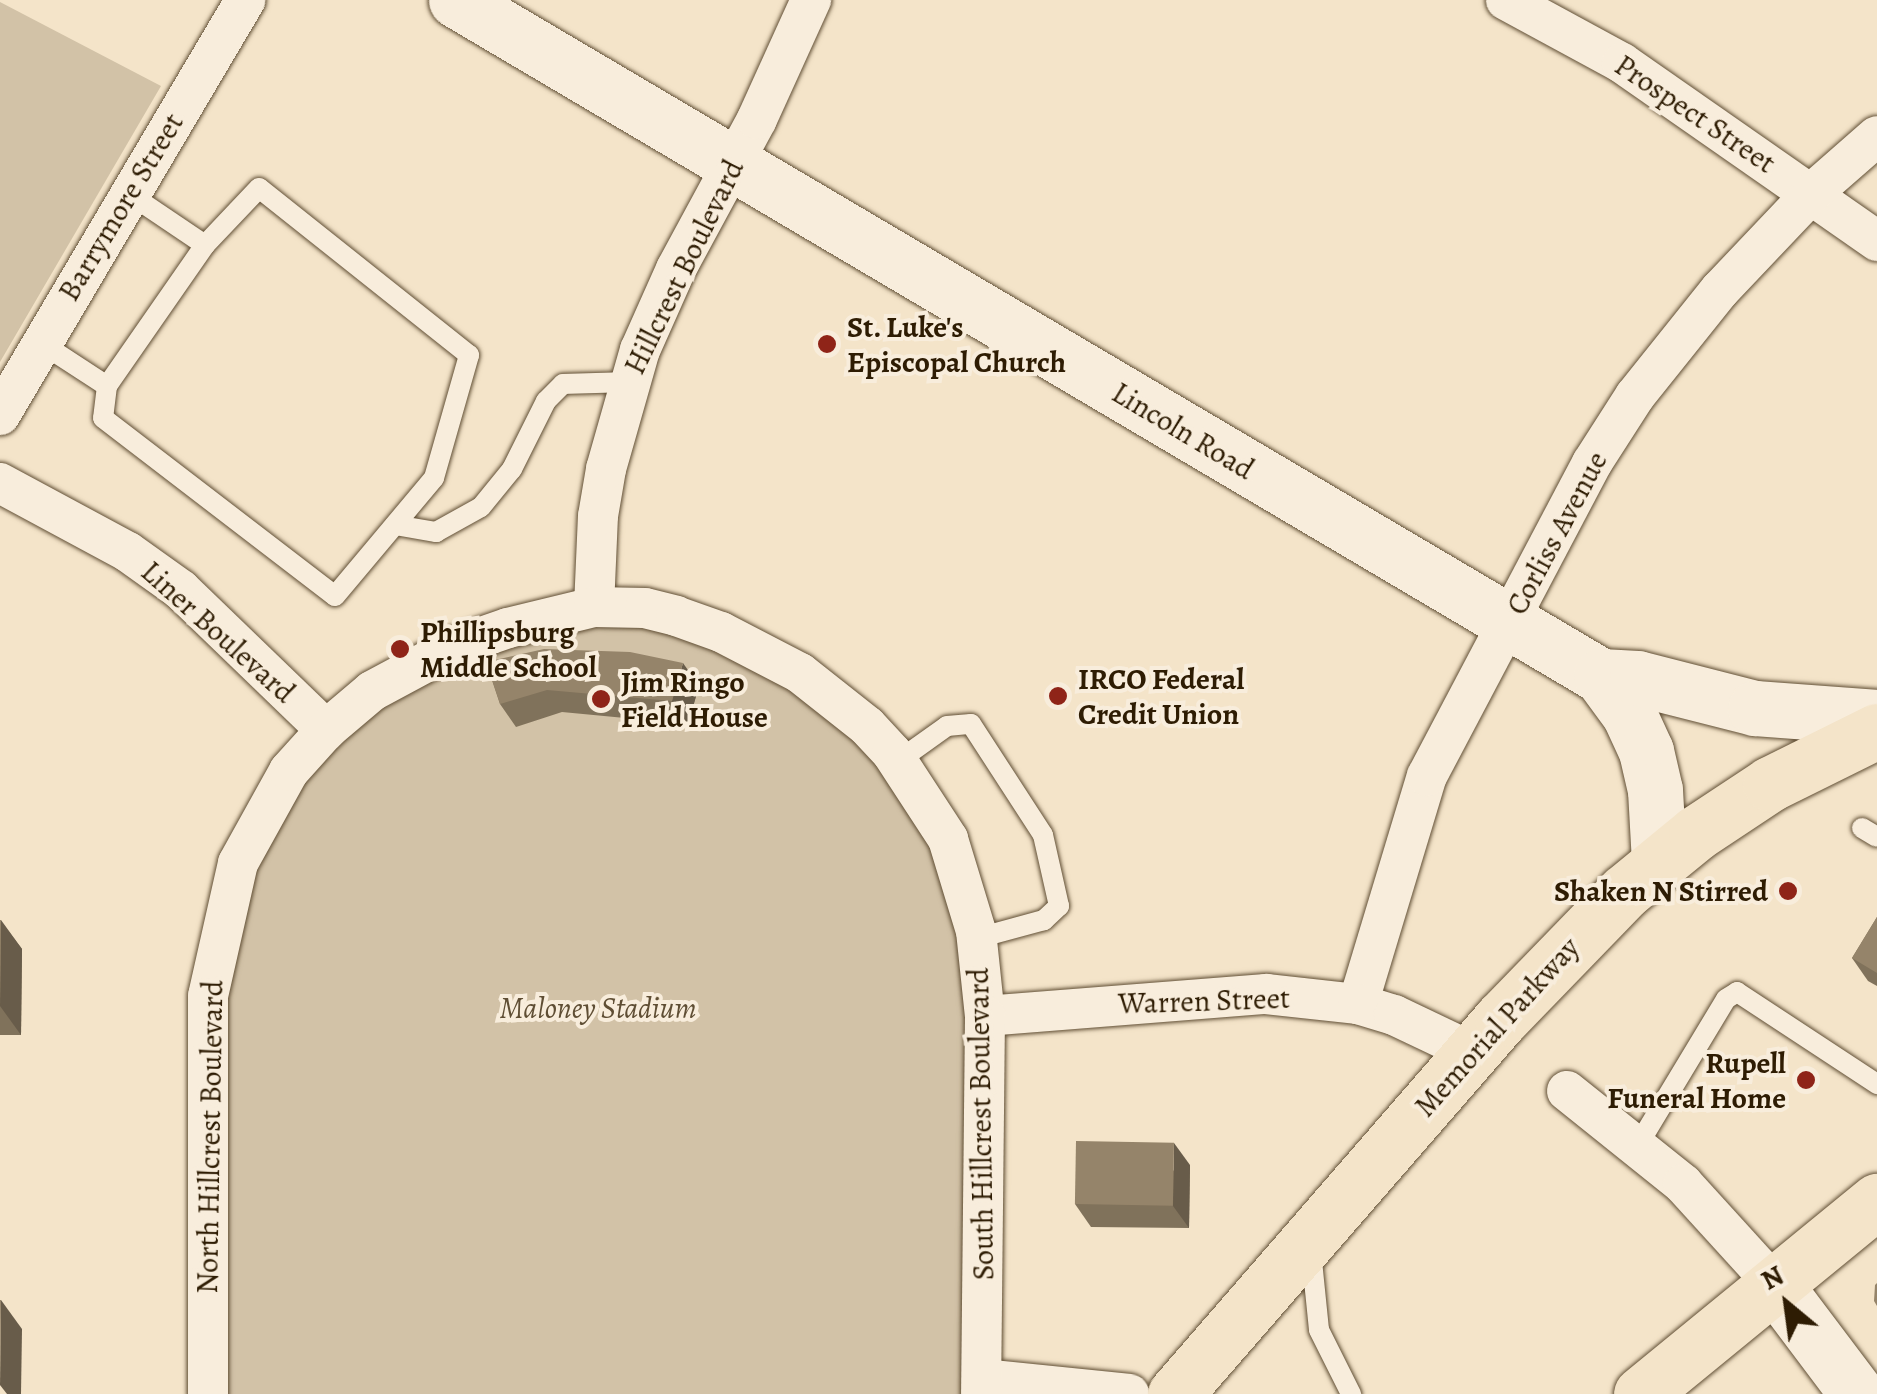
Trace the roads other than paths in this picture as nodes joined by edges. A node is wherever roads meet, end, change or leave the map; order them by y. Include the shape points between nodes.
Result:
1 (246, 0) edge
2 (456, 0) edge
3 (811, 0) edge
4 (1506, 0) edge
5 (1877, 136) edge
6 (732, 165) junction
7 (128, 193) junction
8 (1812, 194) junction
9 (1877, 241) edge
10 (205, 245) junction
11 (41, 343) junction
12 (629, 382) junction
13 (106, 386) junction
14 (0, 415) edge
15 (0, 483) edge
16 (394, 524) junction
17 (594, 607) junction
18 (1509, 624) junction
19 (1601, 676) junction
20 (1877, 717) edge
21 (326, 730) junction
22 (1877, 731) edge
23 (898, 761) junction
24 (1660, 861) junction
25 (978, 938) junction
26 (1358, 1004) junction
27 (985, 1016) junction
28 (1472, 1052) junction
29 (1877, 1084) edge
30 (1567, 1091) dead end
31 (1638, 1145) junction
32 (1877, 1201) edge
33 (1311, 1239) junction
34 (1775, 1285) junction
35 (981, 1386) edge
36 (208, 1394) edge
37 (1129, 1394) edge
38 (1176, 1394) edge
39 (1351, 1394) edge
40 (1641, 1394) edge
41 (1857, 1394) edge

1 - 7 street, Barrymore Street
2 - 6 main road, Lincoln Road
3 - 6 street, Hillcrest Boulevard
4 - 8 street, Prospect Street via 1622,63
5 - 8 street, Corliss Avenue
6 - 12 street, Hillcrest Boulevard via 676,270
6 - 18 main road, Lincoln Road
7 - 10 lane
7 - 11 street, Barrymore Street
8 - 9 street, Prospect Street
8 - 18 street, Corliss Avenue via 1720,290 1635,396 1592,463
10 - 13 lane
10 - 16 lane via 259,188 470,355 434,478
11 - 13 lane
11 - 14 street, Barrymore Street
12 - 16 lane via 563,384 482,507 436,532
12 - 17 street, Hillcrest Boulevard via 598,516
13 - 16 lane via 103,418 335,596
15 - 21 street, Liner Boulevard via 114,544 181,590
17 - 21 street, North Hillcrest Boulevard via 508,628 414,665
17 - 23 street, South Hillcrest Boulevard via 676,616 762,651 833,696
18 - 19 main road, Lincoln Road
18 - 26 street, Corliss Avenue via 1427,776
19 - 20 main road, Lincoln Road via 1637,678 1755,708
19 - 24 main road, Lincoln Road via 1646,751
21 - 36 street, North Hillcrest Boulevard via 260,817 238,863 215,952 208,996
22 - 24 highway, Memorial Parkway via 1770,784
23 - 25 street, South Hillcrest Boulevard via 948,839
23 - 25 lane via 947,726 971,724 1043,836 1059,906 1044,920
24 - 28 highway, Memorial Parkway via 1592,922
25 - 27 street, South Hillcrest Boulevard
26 - 27 street, Warren Street via 1221,994
26 - 28 street, Warren Street
27 - 35 street, South Hillcrest Boulevard
28 - 33 highway, Memorial Parkway
29 - 31 lane via 1738,992 1726,999
30 - 31 street
31 - 34 street
32 - 34 highway
33 - 38 highway, Memorial Parkway
33 - 39 lane via 1319,1330
34 - 40 highway
34 - 41 main road
35 - 37 street, South Hillcrest Boulevard

